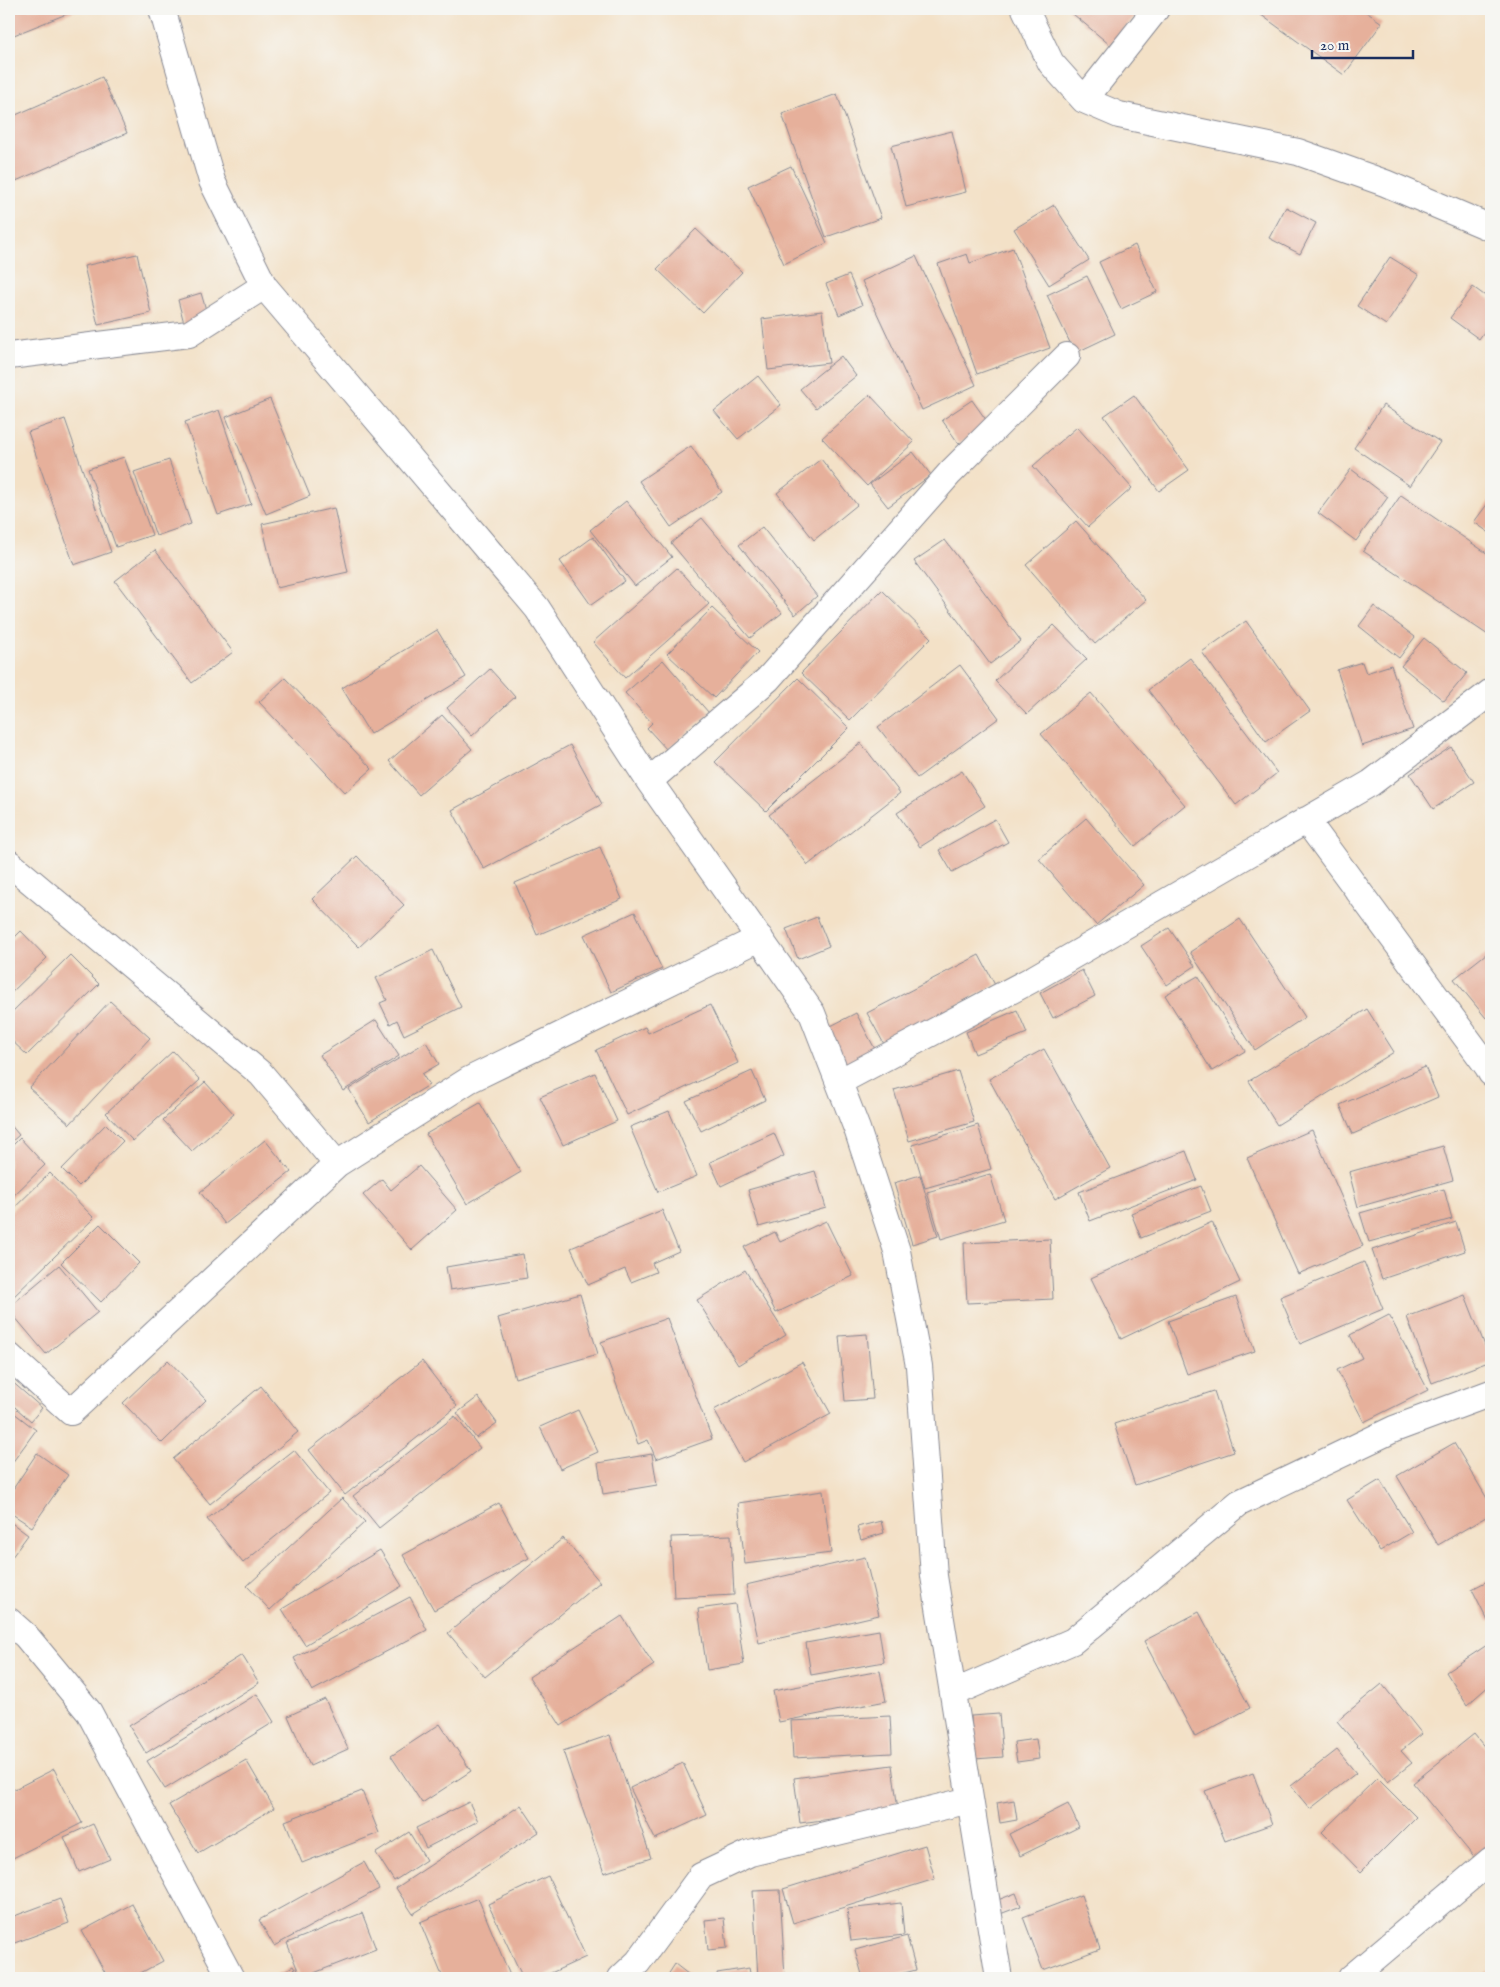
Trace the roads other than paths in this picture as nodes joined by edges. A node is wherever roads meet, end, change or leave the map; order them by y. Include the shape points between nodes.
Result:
1 (162, 9) edge
2 (1025, 9) edge
3 (1156, 9) edge
4 (1084, 100) junction
5 (1491, 228) edge
6 (264, 286) junction
7 (9, 356) edge
8 (1067, 356) dead end
9 (1491, 692) edge
10 (649, 781) junction
11 (1306, 820) junction
12 (9, 863) edge
13 (760, 938) junction
14 (1491, 1073) edge
15 (839, 1082) junction
16 (337, 1164) junction
17 (9, 1356) edge
18 (1491, 1394) edge
19 (9, 1621) edge
20 (953, 1692) junction
21 (970, 1800) junction
22 (1491, 1860) edge
23 (231, 1978) edge
24 (621, 1978) edge
25 (999, 1978) edge
26 (1351, 1978) edge

1 - 6 street via 212,181
2 - 4 street via 1051,63
3 - 4 street
4 - 5 street via 1119,115 1298,152 1385,183
6 - 7 street via 189,334
6 - 10 street via 536,608
8 - 10 street via 950,473 768,679
9 - 11 street via 1370,783
10 - 13 street
11 - 14 street
11 - 15 street via 1031,980
12 - 16 street via 261,1074
13 - 15 street via 812,1013
13 - 16 street via 469,1080
15 - 20 street via 896,1251 919,1366 934,1576
16 - 17 street via 72,1412
18 - 20 street via 1394,1429 1238,1503 1073,1641
19 - 23 street via 26,1636 89,1712
20 - 21 street
21 - 24 street via 750,1853 700,1876 638,1962
21 - 25 street
22 - 26 street

